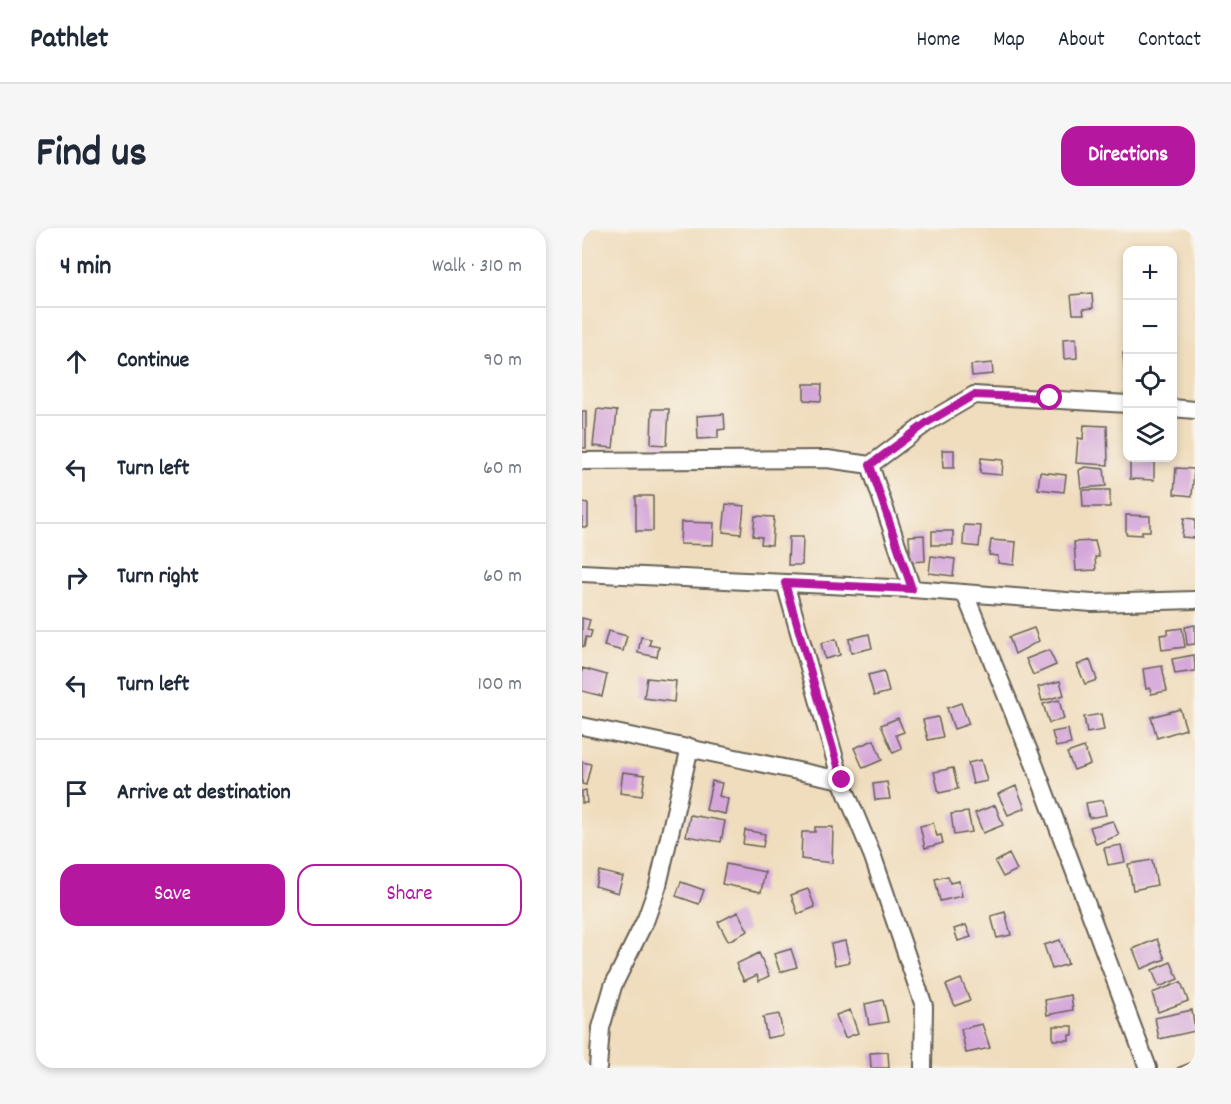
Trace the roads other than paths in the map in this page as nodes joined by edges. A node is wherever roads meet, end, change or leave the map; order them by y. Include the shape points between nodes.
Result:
1 (1123, 404) edge
2 (1177, 408) edge
3 (1195, 410) edge
4 (582, 461) edge
5 (870, 465) junction
6 (582, 573) edge
7 (785, 583) junction
8 (912, 589) junction
9 (965, 594) junction
10 (1195, 600) edge
11 (582, 726) edge
12 (690, 747) junction
13 (842, 780) junction
14 (1145, 1065) edge
15 (598, 1068) edge
16 (923, 1068) edge

1 - 5 street via 974,395 928,422
2 - 3 street
4 - 5 street via 827,459
5 - 8 street
6 - 7 street
7 - 8 street
7 - 13 street
8 - 9 street
9 - 10 street via 1101,603
9 - 14 street via 1035,766
11 - 12 street
12 - 13 street
12 - 15 street via 658,885 613,986 601,1028
13 - 16 street via 924,1006

